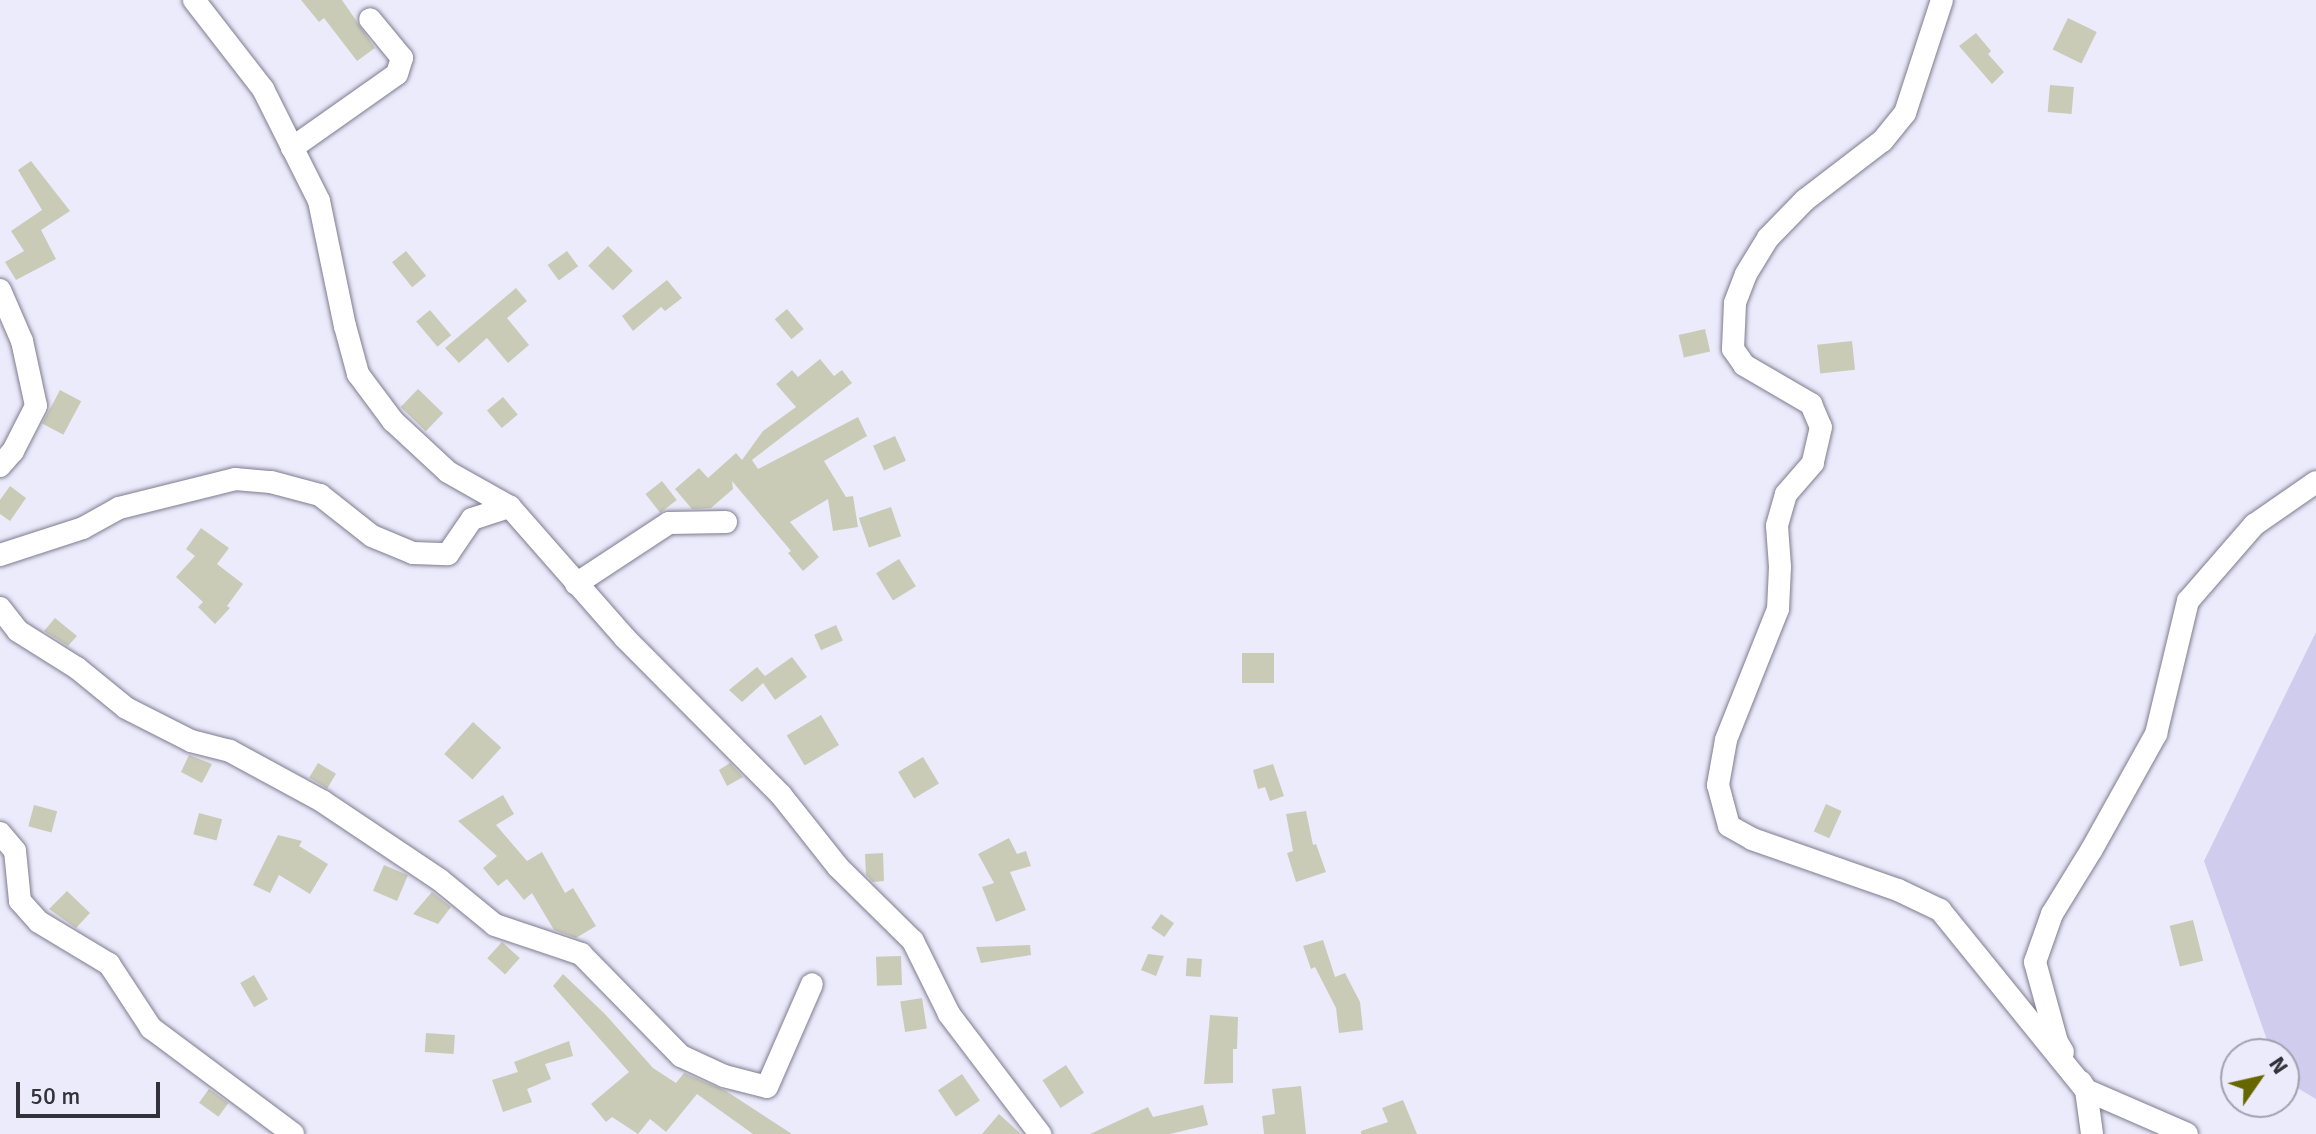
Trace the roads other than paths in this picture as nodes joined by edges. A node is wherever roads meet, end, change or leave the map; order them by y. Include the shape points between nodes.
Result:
1 (194, 0) edge
2 (1942, 0) edge
3 (370, 19) dead end
4 (292, 148) junction
5 (0, 290) edge
6 (0, 466) edge
7 (2316, 482) edge
8 (510, 507) junction
9 (726, 522) dead end
10 (0, 555) edge
11 (576, 584) junction
12 (0, 608) edge
13 (0, 833) edge
14 (812, 984) dead end
15 (2086, 1090) junction
16 (293, 1134) edge
17 (1040, 1134) edge
18 (2092, 1134) edge
19 (2187, 1134) edge

1 - 4 street via 263,89
2 - 15 street via 1905,113 1882,141 1805,200 1768,238 1735,303 1733,349 1744,365 1811,404 1821,427 1813,463 1786,494 1777,526 1778,609 1726,740 1718,785 1729,826 1752,839 1940,910
3 - 4 street via 402,58 397,74
4 - 8 street via 319,201 358,374 393,421 448,472
5 - 6 street via 22,341 36,406
7 - 15 street via 2254,525 2188,601 2156,734 2052,914 2035,962 2057,1042
8 - 10 street via 472,519 448,554 413,553 372,536 320,495 235,479 119,508 83,528
8 - 11 street
9 - 11 street via 669,523
11 - 17 street via 781,795 838,867 913,941 949,1014
12 - 14 street via 18,631 77,668 126,708 191,741 230,751 322,801 440,880 495,925 581,954 681,1056 724,1076 767,1087
13 - 16 street via 15,851 20,901 39,922 109,964 151,1028
15 - 18 street
15 - 19 street

